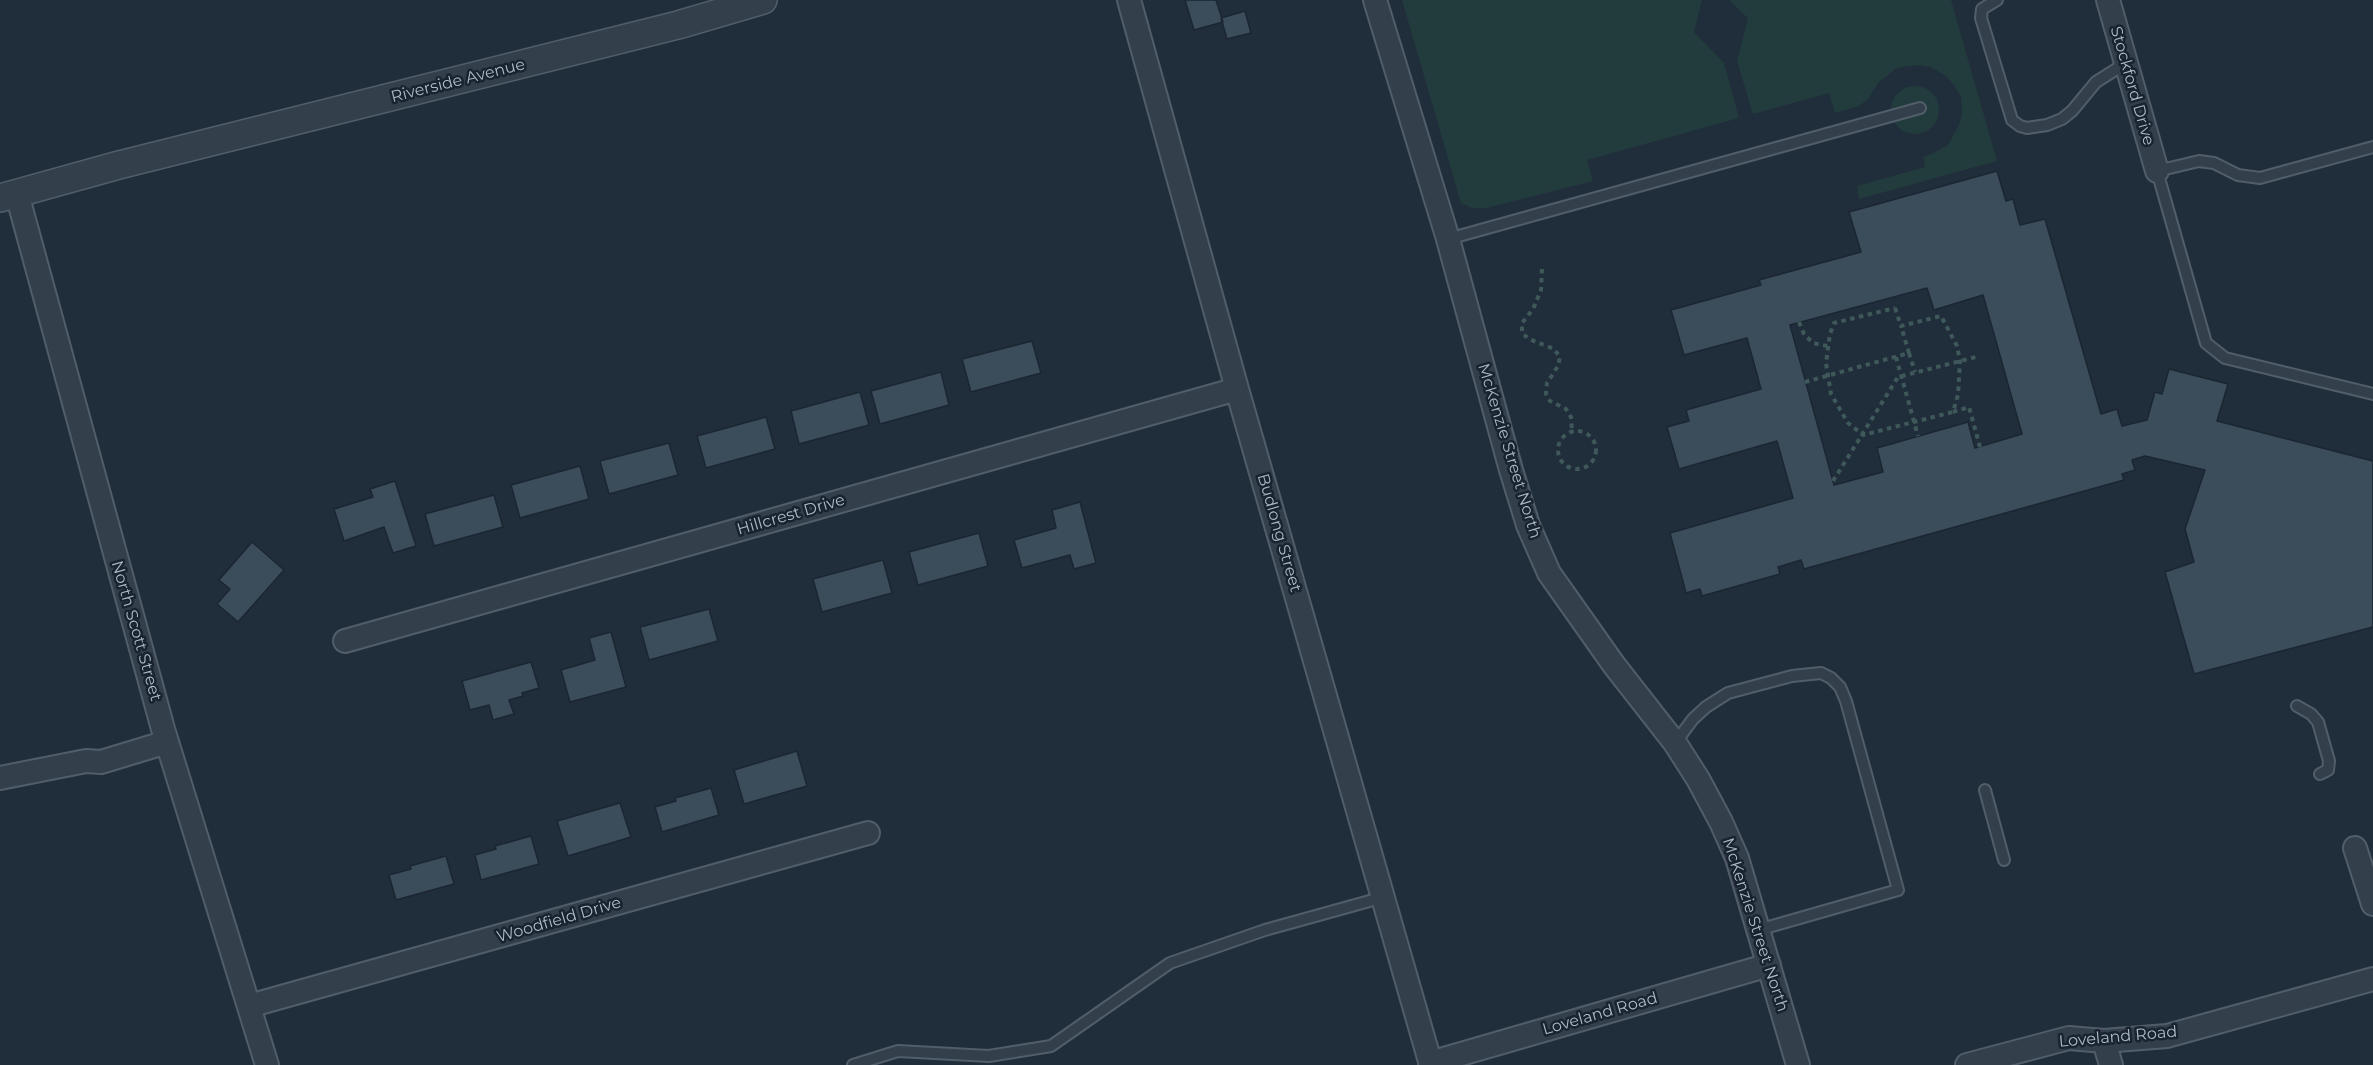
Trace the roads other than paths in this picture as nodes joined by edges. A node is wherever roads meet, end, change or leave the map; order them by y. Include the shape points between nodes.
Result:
1 (763, 0) edge
2 (1129, 0) edge
3 (1375, 0) edge
4 (1997, 0) edge
5 (2108, 0) edge
6 (2126, 63) junction
7 (1920, 108) dead end
8 (2373, 147) edge
9 (2157, 171) junction
10 (8, 196) edge
11 (1448, 239) junction
12 (1237, 389) junction
13 (2373, 394) edge
14 (345, 641) dead end
15 (2297, 706) dead end
16 (165, 735) junction
17 (1674, 743) junction
18 (2320, 774) dead end
19 (0, 778) edge
20 (1985, 790) dead end
21 (868, 833) dead end
22 (2355, 848) dead end
23 (2004, 860) dead end
24 (1384, 897) junction
25 (2373, 904) edge
26 (1758, 930) junction
27 (1769, 964) junction
28 (2373, 979) edge
29 (249, 1006) junction
30 (2104, 1041) junction
31 (1431, 1064) edge
32 (267, 1065) edge
33 (853, 1065) edge
34 (1798, 1065) edge
35 (1967, 1065) edge
36 (2111, 1065) edge

1 - 10 street, Riverside Avenue
2 - 12 street, Budlong Street
3 - 11 street, McKenzie Street North
4 - 6 lane via 1982,9 1981,18 2012,120 2020,126 2047,125 2062,119 2096,82
5 - 6 street, Stockford Drive
6 - 9 street, Stockford Drive
7 - 11 lane
8 - 9 lane via 2260,178 2238,175 2199,160
9 - 13 lane via 2206,343 2225,358
10 - 16 street, North Scott Street
11 - 17 street, McKenzie Street North via 1511,470 1528,525 1549,573
12 - 14 street, Hillcrest Drive
12 - 24 street, Budlong Street
15 - 18 lane via 2318,722 2329,761 2328,770
16 - 19 street via 101,762 86,761
16 - 29 street, North Scott Street
17 - 26 street, McKenzie Street North via 1721,822 1737,858
17 - 26 lane via 1693,719 1728,693 1792,676 1821,673 1840,687 1846,700 1898,890
20 - 23 lane
21 - 29 street, Woodfield Drive
22 - 25 street
24 - 31 street, Budlong Street
24 - 33 lane via 1265,930 1170,963 1051,1046 989,1056 898,1052
26 - 27 street, McKenzie Street North
27 - 31 street, Loveland Road
27 - 34 street, McKenzie Street North
28 - 30 street, Loveland Road via 2167,1036
29 - 32 street, North Scott Street
30 - 35 street, Loveland Road via 2069,1038
30 - 36 street

